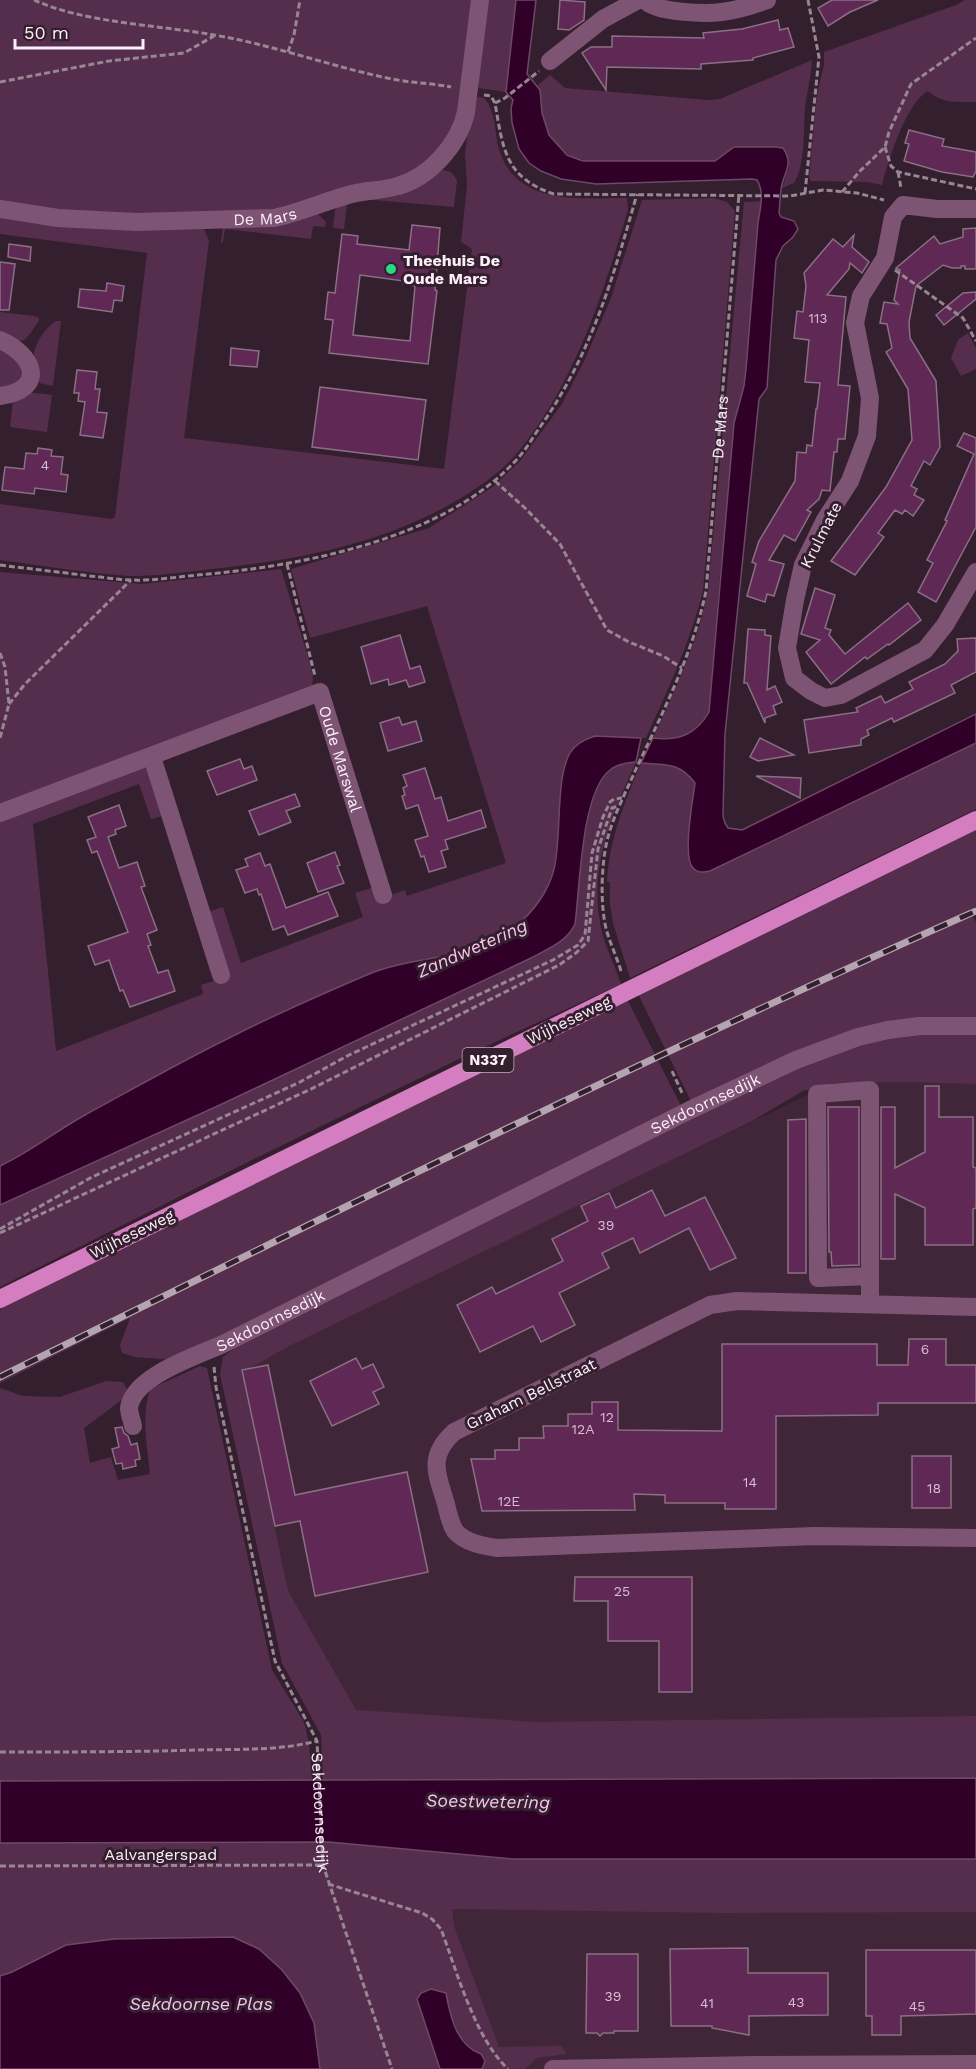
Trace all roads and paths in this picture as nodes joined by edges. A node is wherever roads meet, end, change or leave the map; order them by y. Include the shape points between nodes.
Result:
1 (34, 0) edge
2 (300, 0) edge
3 (480, 0) edge
4 (638, 0) edge
5 (645, 0) edge
6 (768, 0) edge
7 (808, 0) edge
8 (215, 35) junction
9 (976, 38) edge
10 (288, 52) junction
11 (550, 61) dead end
12 (533, 76) dead end
13 (0, 82) edge
14 (468, 91) junction
15 (495, 103) junction
16 (885, 147) junction
17 (976, 189) edge
18 (842, 192) junction
19 (805, 193) junction
20 (637, 194) junction
21 (740, 194) junction
22 (903, 205) junction
23 (0, 209) edge
24 (976, 209) edge
25 (883, 261) junction
26 (0, 340) edge
27 (976, 341) edge
28 (0, 396) edge
29 (495, 481) junction
30 (287, 564) junction
31 (0, 565) edge
32 (976, 572) edge
33 (131, 580) junction
34 (0, 653) edge
35 (682, 668) junction
36 (320, 692) junction
37 (9, 704) junction
38 (0, 738) edge
39 (152, 757) junction
40 (622, 798) junction
41 (619, 807) junction
42 (0, 813) edge
43 (976, 820) edge
44 (383, 895) dead end
45 (621, 971) dead end
46 (221, 975) dead end
47 (976, 1026) edge
48 (672, 1071) dead end
49 (690, 1110) junction
50 (0, 1231) edge
51 (870, 1276) junction
52 (0, 1299) edge
53 (870, 1304) junction
54 (976, 1307) edge
55 (223, 1344) junction
56 (133, 1426) dead end
57 (976, 1538) edge
58 (317, 1741) junction
59 (0, 1752) edge
60 (323, 1865) junction
61 (0, 1866) edge
62 (328, 1884) junction
63 (976, 2064) edge
64 (754, 2067) edge
65 (561, 2068) edge
66 (392, 2069) edge
67 (508, 2069) edge

1 - 8 path via 50,8 104,19
2 - 10 path
3 - 14 street, De Mars
4 - 11 street via 603,19
5 - 6 street via 676,10 711,12
7 - 19 path via 819,57
8 - 10 path
8 - 13 path via 184,53 109,61
9 - 16 path via 911,84
10 - 14 path via 393,80
12 - 15 path
14 - 15 path via 491,96
14 - 23 street, De Mars via 464,120 456,140 420,176 396,187 363,191 290,215 137,222 58,218
15 - 20 path via 505,154 515,171 528,182 554,194
16 - 17 path via 891,166 898,172
16 - 18 path
18 - 19 path
18 - 22 path
19 - 21 path
20 - 21 path
20 - 29 path via 611,284 573,371 520,456
21 - 35 path, De Mars via 706,591 700,621
22 - 24 street
22 - 25 street, Krulmate via 893,217
25 - 27 path via 963,318
25 - 32 street, Krulmate via 861,296 855,323 870,398 867,436 850,481 803,565 787,648 794,678 825,698 841,695 925,650
26 - 28 street via 22,354 31,370 24,387
29 - 30 path via 408,531
29 - 35 path via 560,544 607,630
30 - 33 path
30 - 36 path
31 - 33 path
33 - 37 path
34 - 37 path
35 - 40 path, De Mars
36 - 39 street, Oude Marswal
36 - 44 street, Oude Marswal
37 - 38 path
39 - 42 street, Oude Marswal
39 - 46 street
40 - 41 path, De Mars
40 - 50 path via 610,802 596,836 586,931 578,945 290,1087 92,1177
41 - 45 path, De Mars via 607,841 603,888 606,930
41 - 50 path via 612,808 598,849 588,941 559,965 309,1090
43 - 52 main road, Wijheseweg / N337
47 - 49 street, Sekdoornsedijk via 919,1026 858,1037 796,1060
48 - 49 path
49 - 55 street, Sekdoornsedijk
51 - 51 street via 870,1090 817,1094 818,1278
51 - 53 street
53 - 54 street, Graham Bellstraat
53 - 57 street, Graham Bellstraat via 737,1301 710,1305 454,1432 441,1450 435,1469 451,1523 471,1541 498,1548 814,1536
55 - 56 street via 149,1378 129,1408
55 - 58 path, Sekdoornsedijk via 214,1368 216,1387 275,1661
58 - 59 path via 262,1749
58 - 60 path, Sekdoornsedijk
60 - 61 path, Aalvangerspad
60 - 62 path, Sekdoornsedijk
62 - 66 path, Sekdoornsedijk
62 - 67 path via 432,1919 441,1929 480,2031
63 - 64 street
64 - 65 street

